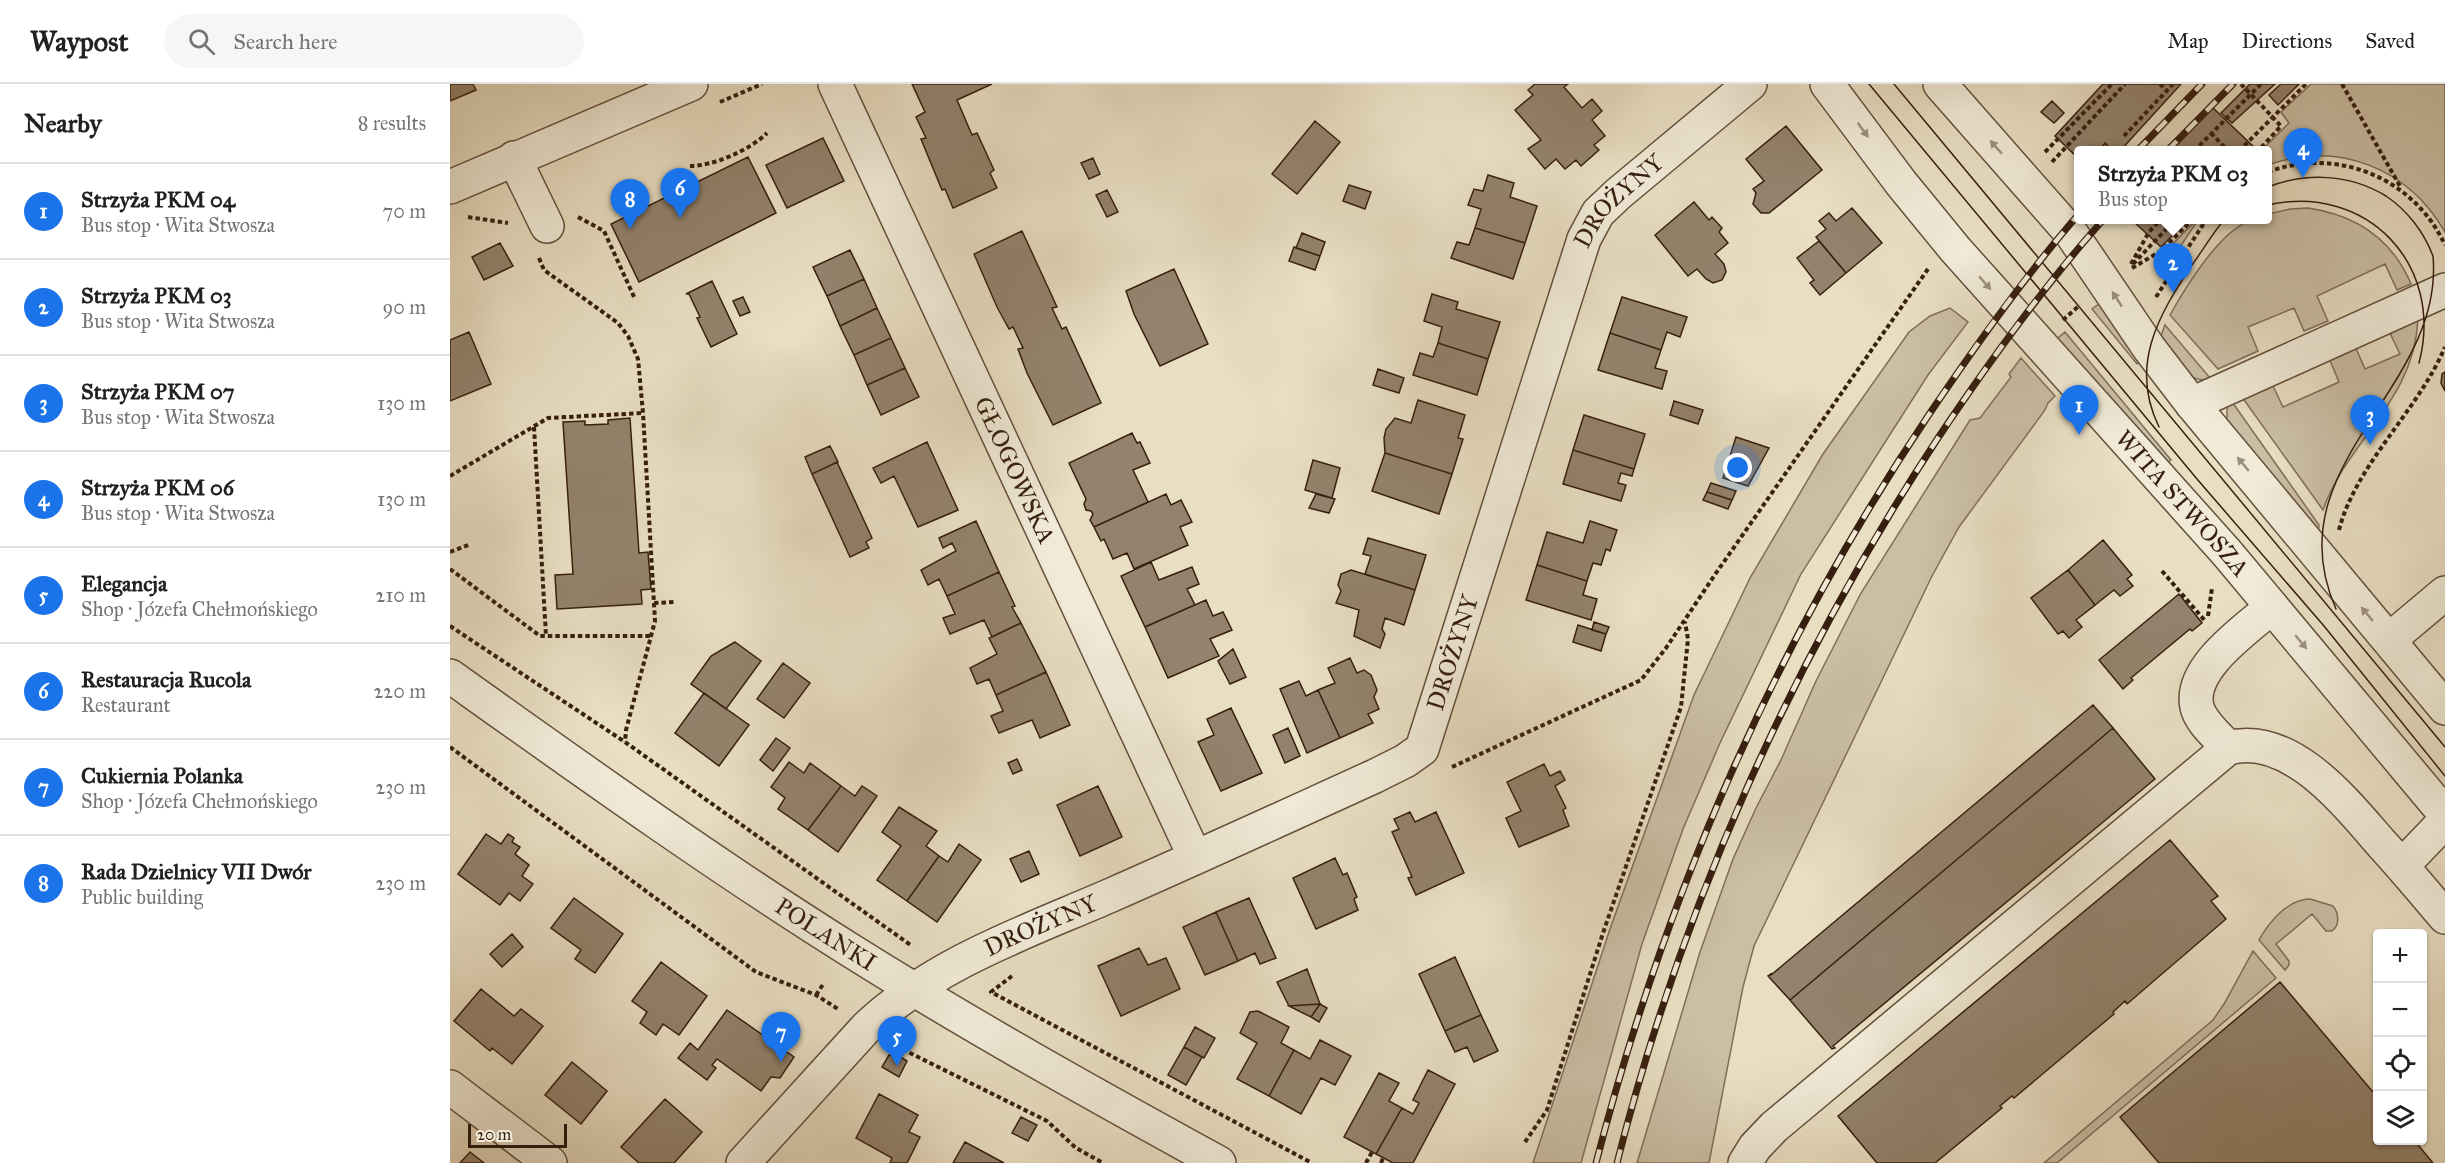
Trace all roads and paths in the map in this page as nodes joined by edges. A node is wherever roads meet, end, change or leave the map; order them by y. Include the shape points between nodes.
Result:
1 (691, 84) edge
2 (835, 84) edge
3 (1750, 84) edge
4 (1827, 84) edge
5 (1940, 84) edge
6 (2112, 84) edge
7 (2125, 84) edge
8 (2160, 84) edge
9 (2174, 84) edge
10 (2241, 84) edge
11 (2261, 84) edge
12 (2306, 84) edge
13 (2342, 84) edge
14 (2167, 91) junction
15 (2271, 116) junction
16 (767, 133) dead end
17 (2211, 133) junction
18 (2124, 136) dead end
19 (2198, 146) edge
20 (2224, 146) edge
21 (2243, 146) edge
22 (2262, 146) edge
23 (2065, 148) dead end
24 (2044, 154) dead end
25 (514, 158) junction
26 (690, 166) dead end
27 (2272, 171) edge
28 (2403, 190) junction
29 (456, 201) edge
30 (2156, 224) edge
31 (2170, 224) edge
32 (2187, 224) edge
33 (2203, 224) edge
34 (544, 229) junction
35 (2445, 245) edge
36 (1932, 263) dead end
37 (2127, 272) junction
38 (2445, 290) edge
39 (635, 298) dead end
40 (2085, 301) dead end
41 (2152, 303) dead end
42 (2058, 323) dead end
43 (2445, 347) edge
44 (2192, 404) junction
45 (643, 413) junction
46 (534, 427) junction
47 (450, 476) edge
48 (2338, 534) dead end
49 (471, 544) dead end
50 (450, 552) edge
51 (450, 569) edge
52 (2162, 571) dead end
53 (2212, 586) dead end
54 (2445, 593) edge
55 (675, 602) dead end
56 (654, 603) junction
57 (2209, 607) dead end
58 (2272, 607) junction
59 (1685, 621) junction
60 (2206, 623) dead end
61 (450, 626) edge
62 (546, 636) junction
63 (651, 636) junction
64 (2389, 640) junction
65 (450, 676) edge
66 (2445, 708) edge
67 (625, 742) junction
68 (450, 747) edge
69 (2228, 748) junction
70 (1450, 768) dead end
71 (2445, 814) edge
72 (2445, 821) edge
73 (1195, 857) junction
74 (2402, 866) junction
75 (2445, 917) edge
76 (918, 950) dead end
77 (1015, 974) dead end
78 (824, 983) dead end
79 (913, 989) junction
80 (816, 995) junction
81 (844, 1012) dead end
82 (888, 1043) dead end
83 (450, 1087) edge
84 (1525, 1142) dead end
85 (1372, 1152) dead end
86 (1383, 1158) dead end
87 (550, 1163) edge
88 (743, 1163) edge
89 (1103, 1163) edge
90 (1219, 1163) edge
91 (1312, 1163) edge
92 (1366, 1163) edge
93 (1381, 1163) edge
94 (1745, 1163) edge

1 - 25 street
2 - 73 street, GŁOGOWSKA
3 - 73 street, DROŻYNY via 1618,194 1598,213 1584,239 1422,749 1375,776
4 -> 58 street, WITA STWOSZA via 1955,249
44 -> 5 street via 2071,233
6 - 24 path
7 - 23 path
8 - 14 path
9 - 14 path
10 - 15 path
11 - 17 path, bridge
12 - 15 path
13 - 28 path
14 - 18 path
15 - 21 path
15 - 22 path via 2281,126
16 - 26 path via 757,143 705,166
17 - 19 path, bridge
17 - 20 path
25 - 29 street
25 - 34 street
27 - 28 path via 2306,163 2332,163 2382,177
28 - 35 path via 2429,217
29 - 34 path via 485,221
30 - 37 path
31 - 37 path
32 - 37 path via 2161,251
33 - 41 path
34 - 39 path via 604,231
34 - 45 path via 544,270 618,323 628,336 638,359
36 - 59 path
38 - 44 street
40 - 42 path
43 - 48 path via 2422,391 2356,488
64 -> 44 street
45 - 46 path via 548,418
45 - 56 path
46 - 47 path
46 - 62 path
49 - 50 path
51 - 62 path via 540,636
52 - 60 path
53 - 57 path
54 - 64 street
55 - 56 path
56 - 63 path
58 - 69 street via 2213,660 2199,686 2196,699 2201,716
58 -> 71 street, WITA STWOSZA
59 - 70 path via 1641,680
59 - 84 path via 1688,639 1681,707 1547,1110
61 - 67 path
62 - 63 path
63 - 67 path
64 - 66 street
65 - 79 street, POLANKI via 635,809
67 - 76 path
68 - 80 path via 756,972
69 - 74 street via 2265,748 2312,772 2343,800
69 - 94 street via 1774,1127
72 - 74 street
73 - 79 street, DROŻYNY via 997,945
74 - 75 street
77 - 91 path via 991,992
78 - 80 path
79 - 88 street, DROŻYNY via 866,1028
79 - 90 street, POLANKI
80 - 81 path
82 - 89 path via 1047,1121 1076,1148
83 - 87 street
85 - 92 path
86 - 93 path

